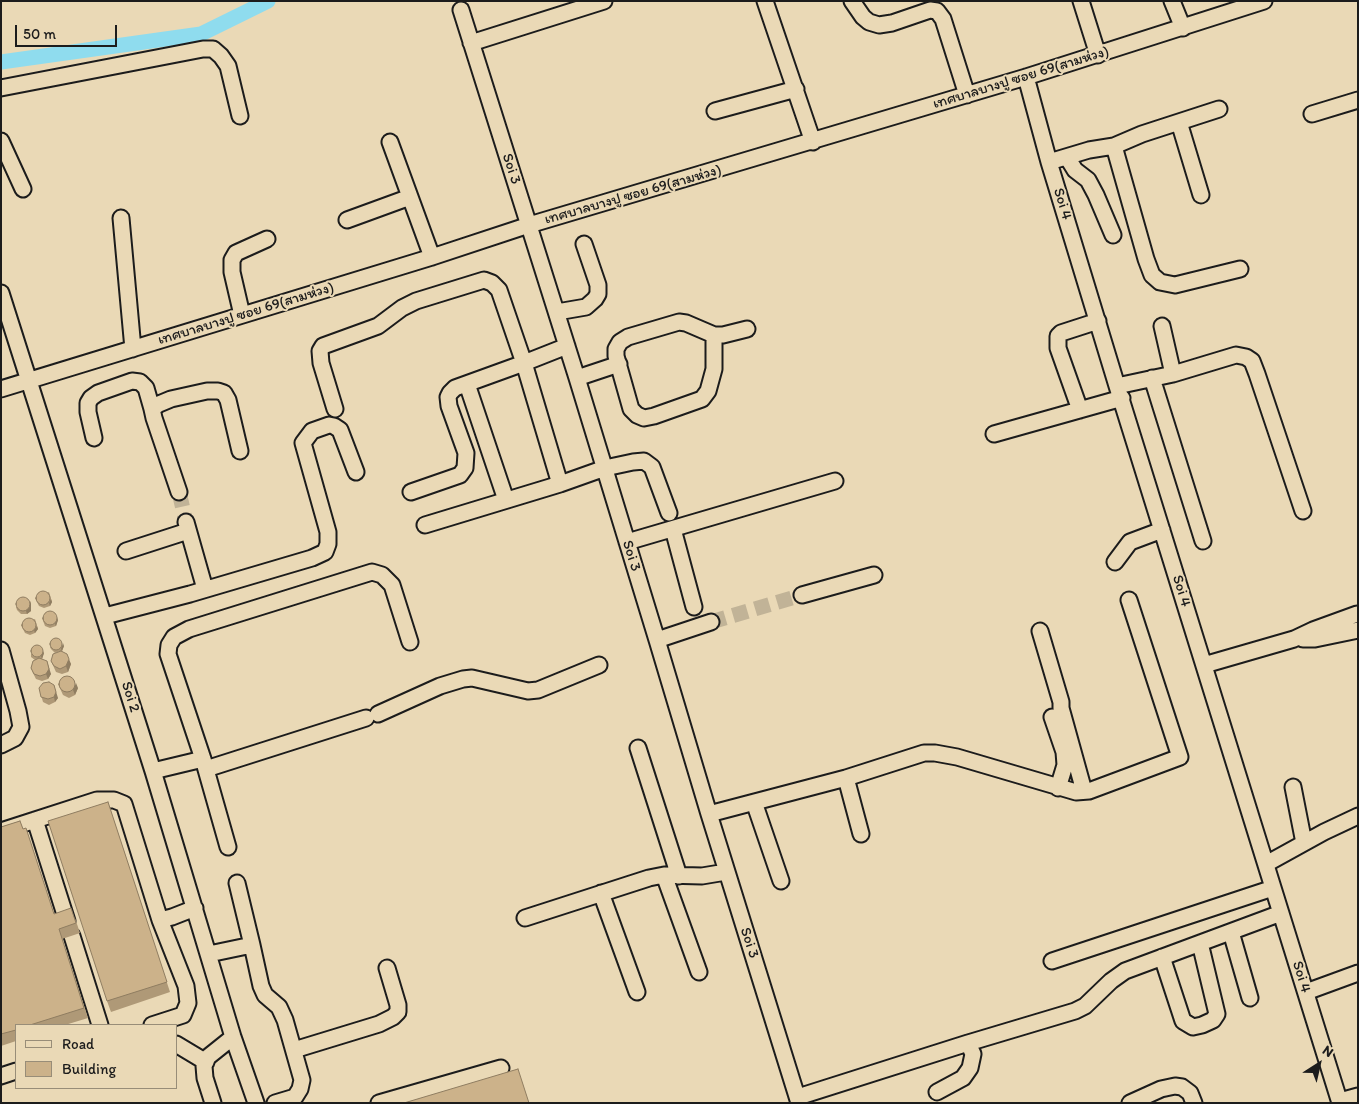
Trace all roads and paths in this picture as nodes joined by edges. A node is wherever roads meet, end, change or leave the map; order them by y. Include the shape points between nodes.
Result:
1 (604, 1) edge
2 (765, 1) edge
3 (852, 1) edge
4 (1081, 1) edge
5 (1172, 1) edge
6 (1264, 1) edge
7 (1240, 5) edge
8 (943, 6) edge
9 (461, 10) dead end
10 (1183, 28) junction
11 (471, 43) junction
12 (1098, 55) junction
13 (1026, 77) junction
14 (1, 88) edge
15 (796, 89) junction
16 (967, 95) junction
17 (1358, 100) edge
18 (1219, 109) dead end
19 (715, 111) dead end
20 (1312, 114) dead end
21 (240, 116) dead end
22 (1179, 122) junction
23 (1, 141) edge
24 (390, 142) dead end
25 (813, 142) junction
26 (1114, 146) junction
27 (1068, 157) junction
28 (1049, 162) junction
29 (23, 189) dead end
30 (1201, 195) dead end
31 (410, 197) junction
32 (121, 218) dead end
33 (347, 220) dead end
34 (529, 225) junction
35 (1113, 235) dead end
36 (267, 239) dead end
37 (584, 244) dead end
38 (432, 258) junction
39 (1240, 269) dead end
40 (1, 293) edge
41 (557, 312) junction
42 (242, 315) junction
43 (1098, 321) junction
44 (1162, 326) dead end
45 (747, 329) dead end
46 (714, 335) junction
47 (566, 346) junction
48 (133, 349) junction
49 (524, 363) junction
50 (619, 364) junction
51 (1173, 374) junction
52 (577, 378) junction
53 (1152, 378) junction
54 (28, 379) junction
55 (467, 384) junction
56 (1, 389) edge
57 (1120, 392) junction
58 (152, 409) junction
59 (335, 409) dead end
60 (1080, 410) junction
61 (994, 434) dead end
62 (94, 438) dead end
63 (240, 451) dead end
64 (605, 468) junction
65 (356, 472) dead end
66 (835, 481) dead end
67 (560, 484) junction
68 (179, 492) tunnel mouth
69 (411, 492) dead end
70 (506, 500) junction
71 (1303, 511) dead end
72 (668, 513) dead end
73 (425, 525) dead end
74 (673, 529) junction
75 (1162, 530) junction
76 (1203, 541) dead end
77 (627, 542) junction
78 (126, 551) dead end
79 (1115, 562) dead end
80 (874, 575) dead end
81 (205, 589) junction
82 (802, 595) tunnel mouth
83 (1129, 600) dead end
84 (694, 607) dead end
85 (1358, 614) edge
86 (105, 616) junction
87 (711, 622) tunnel mouth
88 (1358, 630) edge
89 (1040, 631) dead end
90 (1294, 639) junction
91 (658, 640) junction
92 (410, 642) dead end
93 (1, 650) edge
94 (599, 665) dead end
95 (1204, 666) junction
96 (1052, 717) dead end
97 (1, 745) edge
98 (638, 748) dead end
99 (204, 764) junction
100 (153, 771) junction
101 (846, 778) junction
102 (1293, 787) dead end
103 (1058, 788) junction
104 (1084, 792) junction
105 (754, 802) junction
106 (708, 814) junction
107 (1358, 816) edge
108 (35, 820) junction
109 (1, 831) edge
110 (861, 834) dead end
111 (1304, 843) junction
112 (228, 848) dead end
113 (1266, 864) junction
114 (726, 872) junction
115 (664, 875) junction
116 (680, 876) junction
117 (781, 881) dead end
118 (237, 883) dead end
119 (1274, 888) junction
120 (602, 893) junction
121 (195, 908) junction
122 (1281, 913) junction
123 (525, 918) dead end
124 (160, 920) junction
125 (67, 921) edge
126 (1231, 932) junction
127 (72, 936) edge
128 (1200, 943) junction
129 (252, 945) junction
130 (209, 954) junction
131 (1162, 957) junction
132 (1052, 961) dead end
133 (387, 968) dead end
134 (699, 972) dead end
135 (1358, 973) edge
136 (637, 992) dead end
137 (1306, 992) junction
138 (1250, 998) dead end
139 (100, 1024) edge
140 (155, 1024) edge
141 (232, 1037) junction
142 (968, 1044) junction
143 (178, 1045) edge
144 (294, 1050) junction
145 (206, 1062) junction
146 (501, 1068) dead end
147 (15, 1071) edge
148 (1, 1076) edge
149 (936, 1092) dead end
150 (1358, 1096) edge
151 (798, 1100) edge
152 (1340, 1102) edge
153 (214, 1103) edge
154 (256, 1103) edge
155 (275, 1103) edge
156 (379, 1103) edge
157 (1130, 1103) edge
158 (1194, 1103) edge

1 - 11 street
2 - 15 street
3 - 8 street via 863,18 879,25
4 - 12 street
5 - 10 street
6 - 7 street, เทศบาลบางปู ซอย 69(สามห่วง)
7 - 10 street, เทศบาลบางปู ซอย 69(สามห่วง)
8 - 16 street via 943,19
9 - 11 street, Soi 3
10 - 12 street, เทศบาลบางปู ซอย 69(สามห่วง)
11 - 34 street, Soi 3
12 - 13 street, เทศบาลบางปู ซอย 69(สามห่วง)
13 - 16 street, เทศบาลบางปู ซอย 69(สามห่วง)
13 - 28 street, Soi 4
14 - 21 street via 213,49 228,66
15 - 19 street
15 - 25 street
16 - 25 street, เทศบาลบางปู ซอย 69(สามห่วง)
17 - 20 street
18 - 22 street
22 - 26 street
22 - 30 street
23 - 29 street
24 - 31 street
25 - 34 street, เทศบาลบางปู ซอย 69(สามห่วง)
26 - 27 street
26 - 39 street via 1152,275 1160,282 1175,286
27 - 28 street
27 - 35 street via 1075,170 1088,180
28 - 43 street, Soi 4
31 - 33 street
31 - 38 street
32 - 48 street
34 - 38 street, เทศบาลบางปู ซอย 69(สามห่วง)
34 - 41 street, Soi 3
36 - 42 street via 236,253 232,260
37 - 41 street via 598,294 586,307
38 - 42 street, เทศบาลบางปู ซอย 69(สามห่วง)
40 - 54 street, Soi 2
41 - 47 street, Soi 3
42 - 48 street, เทศบาลบางปู ซอย 69(สามห่วง)
43 - 57 street, Soi 4
43 - 60 street via 1058,336
44 - 51 street
45 - 46 street
46 - 50 street via 679,322 628,337 616,349
46 - 50 street via 714,369 708,391 702,399 654,416 644,418 632,409
47 - 49 street
47 - 52 street, Soi 3
48 - 54 street, เทศบาลบางปู ซอย 69(สามห่วง)
49 - 55 street
49 - 59 street via 498,290 484,280 416,301 378,326 323,346 321,363
49 - 67 street
50 - 52 street
51 - 53 street
51 - 71 street via 1236,355 1252,362
52 - 64 street, Soi 3
53 - 57 street
53 - 76 street
54 - 56 street, เทศบาลบางปู ซอย 69(สามห่วง)
54 - 86 street, Soi 2
55 - 69 street via 454,388 448,398 466,453 464,468 460,475
55 - 70 street
57 - 60 street
57 - 75 street, Soi 4
58 - 62 street via 146,388 140,382 132,381 98,392 88,403
58 - 63 street via 171,399 207,390 218,391 228,400
58 - 68 street
60 - 61 street
64 - 67 street
64 - 72 street via 644,461 652,467
64 - 77 street, Soi 3
65 - 81 street via 340,430 329,425 312,431 303,443 328,532 325,552
66 - 74 street
67 - 70 street
70 - 73 street
74 - 77 street
74 - 84 street
75 - 79 street via 1130,542
75 - 95 street, Soi 4
77 - 91 street, Soi 3
78 - 81 street via 187,526
80 - 82 street
81 - 86 street
83 - 104 street via 1180,757
85 - 90 street
86 - 100 street, Soi 2
87 - 91 street
88 - 90 street via 1315,639
89 - 104 street via 1062,702
90 - 95 street
91 - 106 street, Soi 3
92 - 99 street via 392,585 382,575 372,572 189,629 174,637 168,654
93 - 97 street via 21,727 15,738
94 - 99 street via 533,691 463,678 372,716
95 - 113 street, Soi 4
96 - 103 street via 1064,752 1065,765
98 - 116 street
99 - 100 street
99 - 112 street
100 - 121 street, Soi 2
101 - 103 street via 935,752
101 - 105 street
101 - 110 street
102 - 111 street
103 - 104 street
105 - 106 street
105 - 117 street
106 - 114 street, Soi 3
107 - 111 street
108 - 109 street
108 - 124 street via 97,800 124,804
108 - 125 street
111 - 113 street
113 - 119 street, Soi 4
114 - 116 street
114 - 151 street, Soi 3
115 - 116 street
115 - 120 street
115 - 134 street
118 - 129 street
119 - 122 street, Soi 4
119 - 132 street
120 - 123 street
120 - 136 street
121 - 124 street
121 - 130 street, Soi 2
122 - 126 street
122 - 137 street, Soi 4
124 - 140 street via 186,986 188,1002 183,1015
126 - 128 street
126 - 138 street
127 - 139 street
128 - 131 street
128 - 131 street via 1217,1014 1202,1025 1192,1027 1183,1021
129 - 130 street
129 - 144 street via 260,986 279,1007
130 - 141 street, Soi 2
131 - 142 street via 1125,971 1075,1011
133 - 144 street via 398,1005 398,1012 393,1018
135 - 137 street
137 - 152 street, Soi 4
141 - 145 street
141 - 154 street, Soi 2
142 - 149 street via 973,1054 970,1068 963,1078
142 - 151 street
143 - 145 street
144 - 155 street via 302,1080 300,1089 295,1097
145 - 153 street via 205,1078
146 - 156 street
147 - 148 street
150 - 152 street
157 - 158 street via 1175,1086 1190,1093

